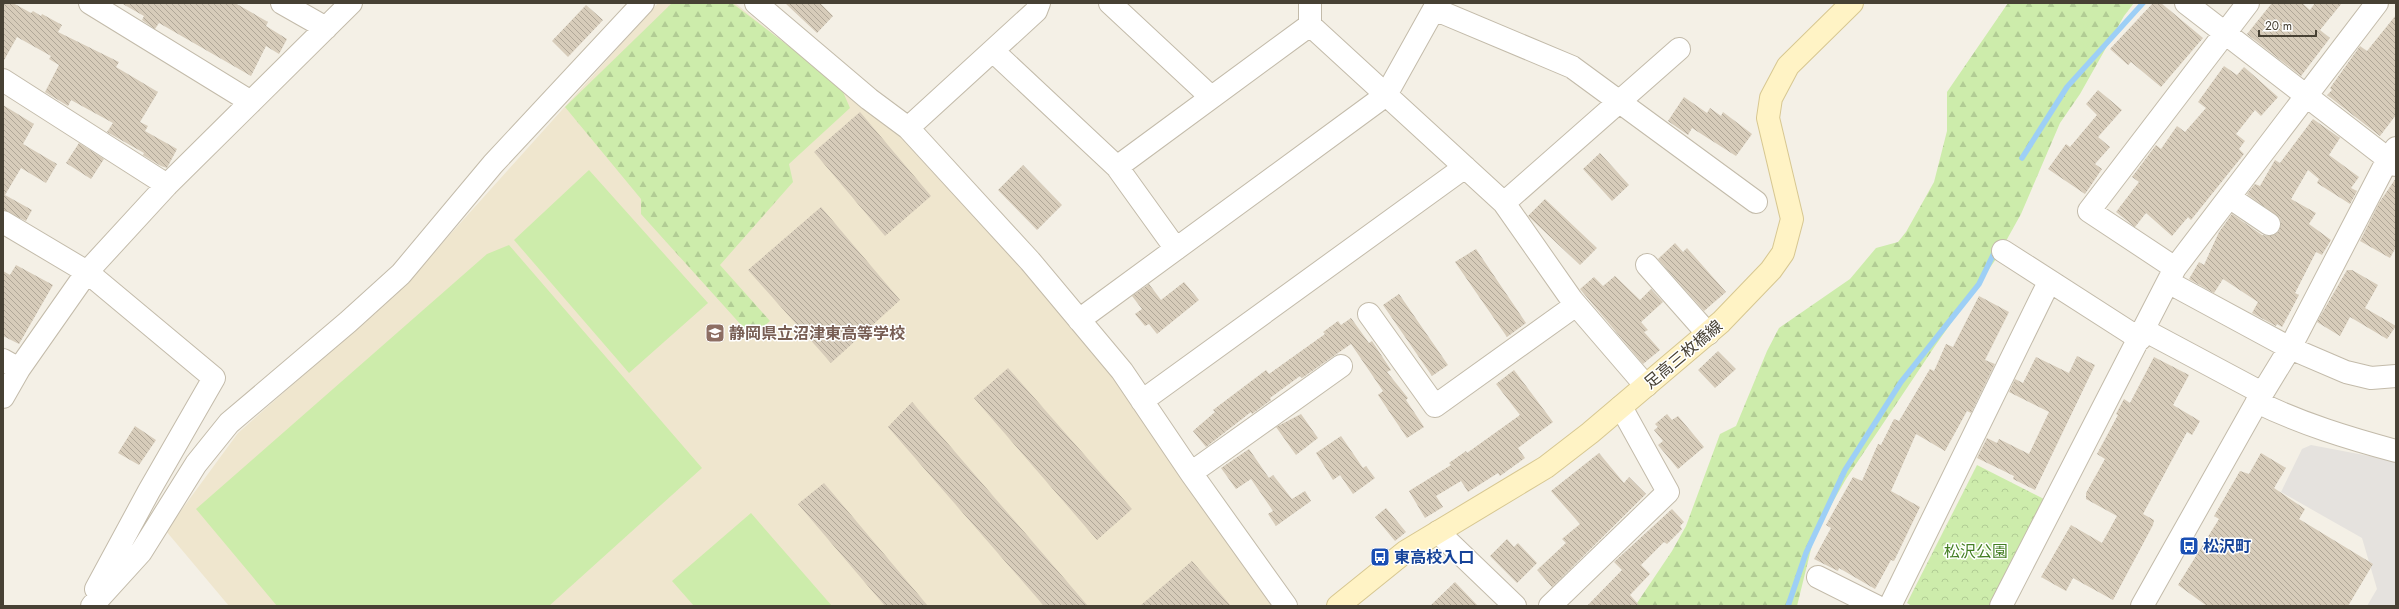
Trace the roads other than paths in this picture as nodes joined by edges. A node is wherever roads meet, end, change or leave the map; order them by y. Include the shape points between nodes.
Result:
1 (90, 3) edge
2 (282, 3) edge
3 (351, 3) edge
4 (643, 3) edge
5 (1038, 3) edge
6 (1110, 3) edge
7 (1310, 3) edge
8 (1852, 3) edge
9 (2186, 3) edge
10 (2248, 3) edge
11 (2377, 3) edge
12 (764, 5) edge
13 (1435, 6) edge
14 (1310, 25) junction
15 (326, 28) junction
16 (2224, 34) junction
17 (1679, 49) dead end
18 (993, 51) junction
19 (3, 80) edge
20 (1386, 95) junction
21 (2305, 96) junction
22 (1211, 97) junction
23 (251, 102) junction
24 (1618, 102) junction
25 (908, 128) junction
26 (2393, 157) edge
27 (1117, 167) junction
28 (1465, 167) junction
29 (167, 185) junction
30 (2229, 197) junction
31 (1756, 202) dead end
32 (1504, 203) junction
33 (3, 222) edge
34 (2269, 224) dead end
35 (1176, 249) junction
36 (2003, 252) dead end
37 (1648, 265) dead end
38 (87, 272) junction
39 (2172, 275) junction
40 (2049, 282) junction
41 (1576, 305) junction
42 (1369, 314) dead end
43 (1079, 320) junction
44 (1708, 334) junction
45 (2142, 335) junction
46 (2290, 348) junction
47 (11, 364) edge
48 (1341, 366) dead end
49 (2396, 376) edge
50 (1646, 386) junction
51 (3, 397) edge
52 (2260, 398) junction
53 (1142, 401) junction
54 (1620, 407) junction
55 (2396, 451) edge
56 (1191, 472) junction
57 (1438, 532) junction
58 (1818, 577) dead end
59 (87, 606) edge
60 (92, 606) edge
61 (1286, 606) edge
62 (1338, 606) edge
63 (1515, 606) edge
64 (1550, 606) edge
65 (1876, 606) edge
66 (1890, 606) edge
67 (2001, 606) edge
68 (2142, 606) edge

1 - 23 street
2 - 15 street
3 - 15 street
4 - 60 street via 494,164 401,274 229,423 196,464 141,552
5 - 18 street via 1036,11
6 - 22 street
7 - 14 street
8 - 44 main road, 足高三枚橋線 via 1788,66 1771,98 1768,118 1792,219 1783,253 1752,292
9 - 16 street
10 - 16 street
11 - 21 street
12 - 25 street via 869,100
13 - 20 street
13 - 24 street via 1572,67
14 - 20 street
14 - 22 street
15 - 23 street
16 - 21 street
16 - 39 street via 2089,211
17 - 24 street
18 - 25 street
18 - 27 street
19 - 29 street
20 - 28 street
20 - 35 street
21 - 26 street
21 - 30 street
22 - 27 street
23 - 29 street
24 - 31 street
24 - 32 street
25 - 43 street via 1030,261
26 - 46 street
27 - 35 street
28 - 32 street
28 - 53 street
29 - 38 street
30 - 34 street
30 - 39 street
32 - 41 street
33 - 38 street
35 - 43 street
36 - 40 street
37 - 44 street
38 - 47 street
38 - 59 street via 214,378
39 - 45 street
39 - 46 street
40 - 45 street
40 - 66 street
41 - 42 street via 1435,406
41 - 50 street
43 - 53 street via 1122,371
44 - 50 main road, 足高三枚橋線
45 - 52 street
45 - 67 street
46 - 49 street via 2346,372 2371,378
46 - 52 street
47 - 51 street
48 - 56 street
50 - 54 main road, 足高三枚橋線
52 - 55 street via 2287,416 2339,436
52 - 68 street
53 - 56 street
54 - 57 main road, 足高三枚橋線 via 1546,467
54 - 64 street via 1668,492
56 - 61 street
57 - 62 main road, 足高三枚橋線 via 1405,552
57 - 63 street
58 - 65 street

